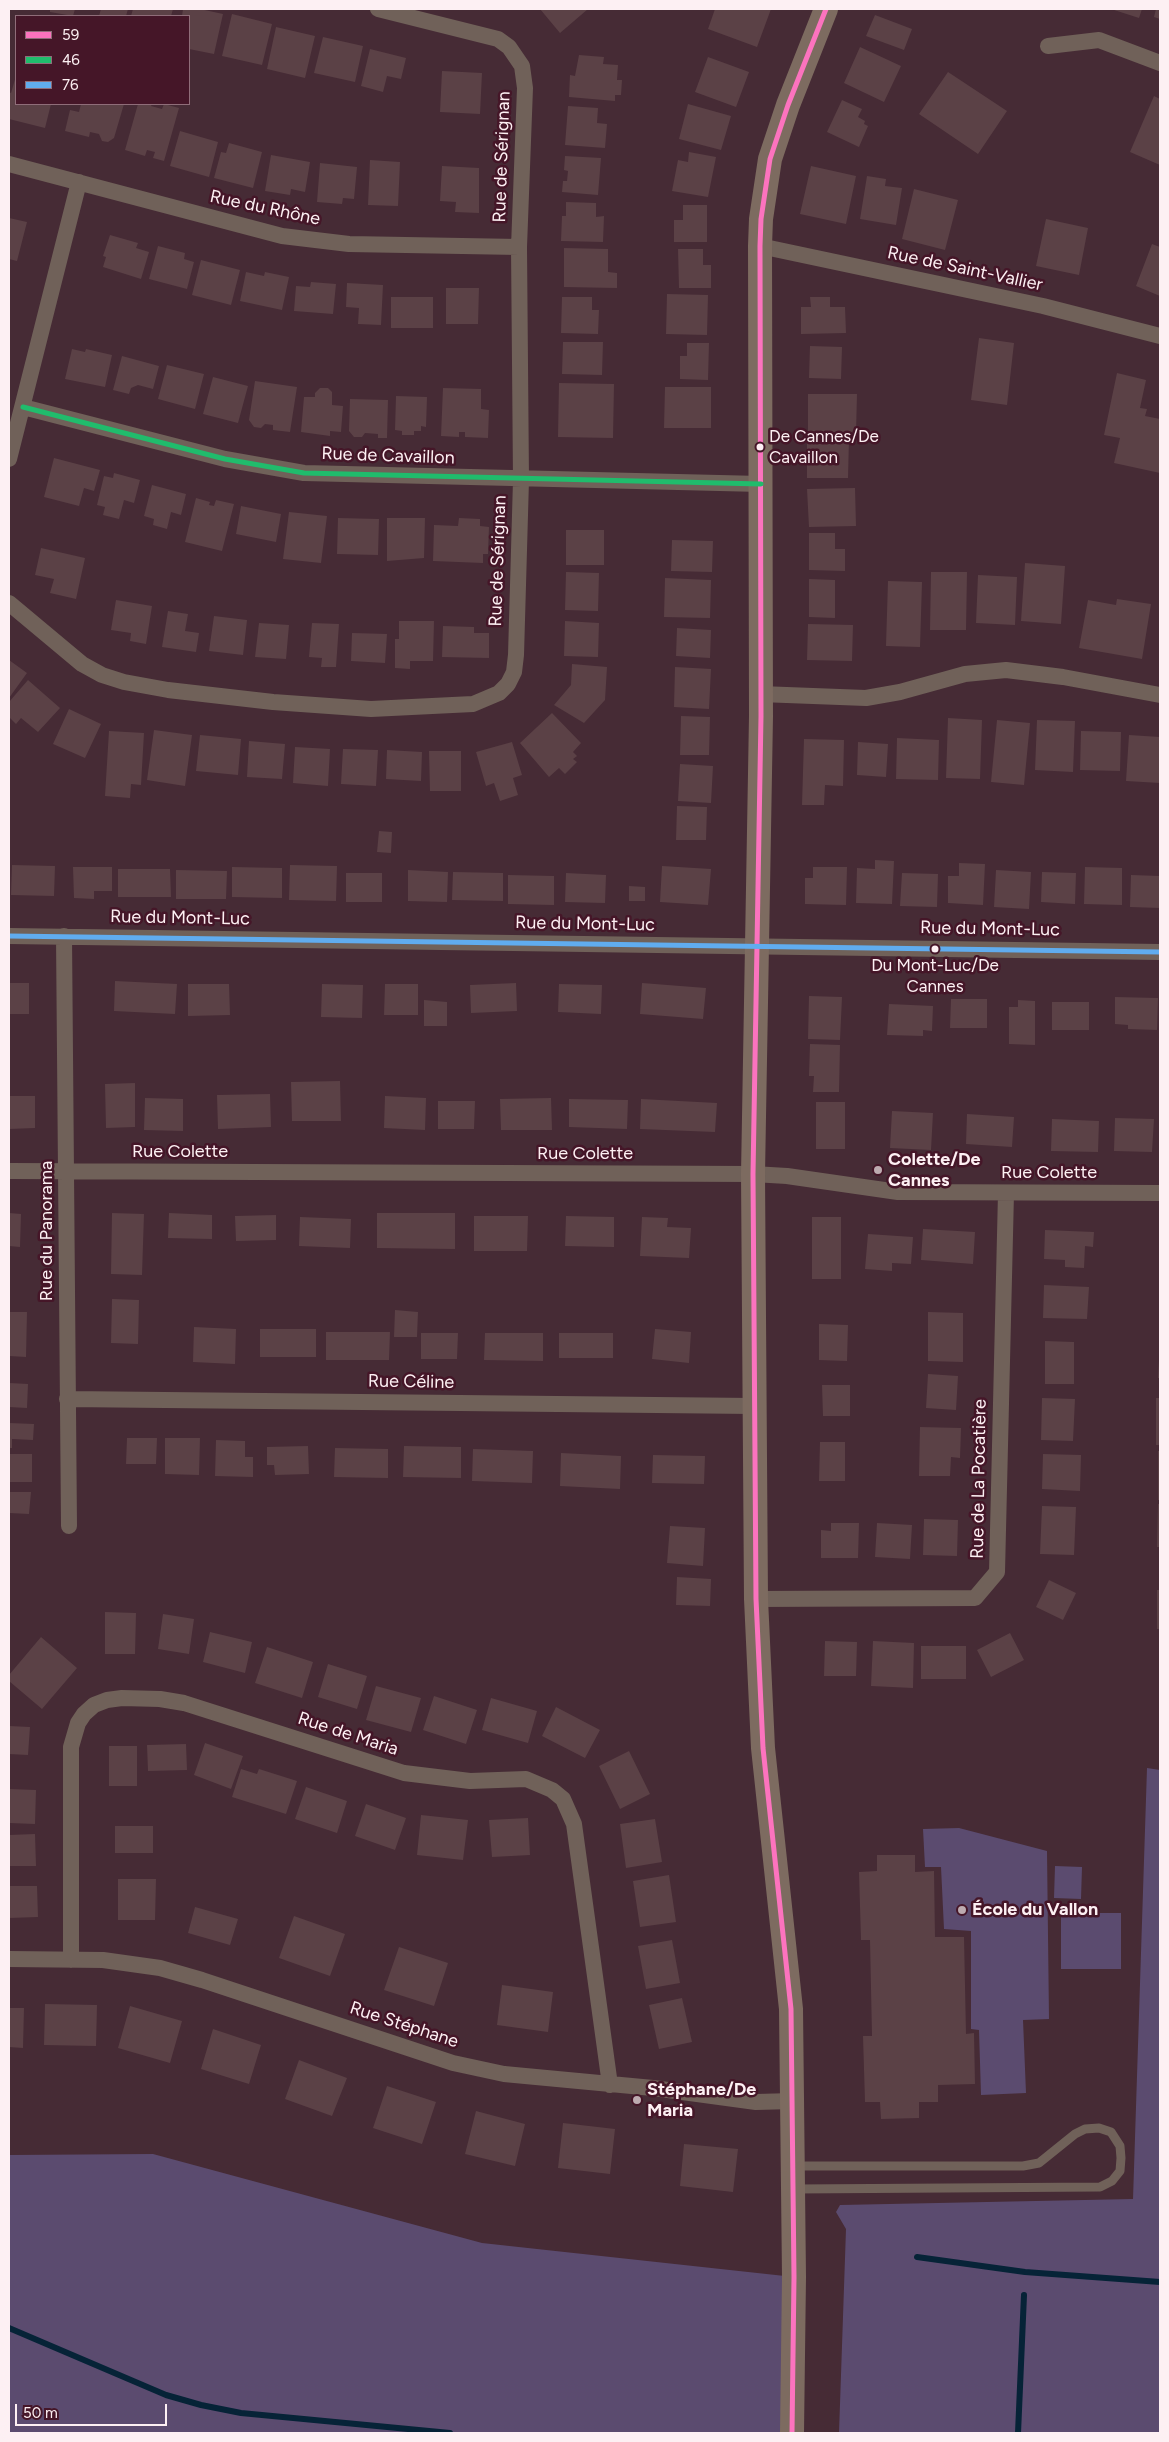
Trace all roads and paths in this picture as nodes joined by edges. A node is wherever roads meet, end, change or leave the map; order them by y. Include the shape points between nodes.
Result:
1 (378, 9) edge
2 (826, 9) edge
3 (1048, 46) dead end
4 (1160, 63) edge
5 (9, 164) edge
6 (79, 182) junction
7 (760, 246) junction
8 (519, 247) junction
9 (1160, 336) edge
10 (23, 407) junction
11 (9, 459) edge
12 (521, 480) junction
13 (761, 484) junction
14 (9, 603) edge
15 (760, 694) junction
16 (1160, 695) edge
17 (9, 936) edge
18 (64, 936) junction
19 (757, 946) junction
20 (1160, 952) edge
21 (9, 1171) edge
22 (66, 1172) junction
23 (753, 1174) junction
24 (1006, 1193) junction
25 (1160, 1193) edge
26 (67, 1399) junction
27 (754, 1406) junction
28 (69, 1526) dead end
29 (756, 1599) junction
30 (9, 1959) edge
31 (71, 1960) junction
32 (610, 2084) junction
33 (793, 2101) junction
34 (792, 2166) junction
35 (792, 2189) junction
36 (792, 2433) edge

1 - 8 street, Rue de Sérignan via 498,39 518,58 525,88
2 - 7 street via 770,159
3 - 4 street via 1099,40
5 - 6 street, Rue du Rhône
6 - 8 street, Rue du Rhône via 282,236 349,244
6 - 10 street
7 - 9 street, Rue de Saint-Vallier via 1043,306
7 - 13 street
8 - 12 street, Rue de Sérignan
10 - 11 street
10 - 12 street, Rue de Cavaillon via 277,470 333,476
12 - 13 street, Rue de Cavaillon
12 - 14 street, Rue de Sérignan via 514,672 500,693 473,704 372,709 332,707 218,697 124,682 82,664
13 - 15 street
15 - 16 street via 866,698 965,674 1006,670
15 - 19 street
17 - 18 street, Rue du Mont-Luc
18 - 19 street, Rue du Mont-Luc
18 - 22 street, Rue du Panorama
19 - 20 street, Rue du Mont-Luc
19 - 23 street
21 - 22 street, Rue Colette
22 - 23 street, Rue Colette
22 - 26 street, Rue du Panorama
23 - 24 street, Rue Colette via 898,1192
23 - 27 street
24 - 25 street, Rue Colette
24 - 29 street, Rue de La Pocatière via 997,1572 975,1598
26 - 27 street, Rue Céline
26 - 28 street, Rue du Panorama
27 - 29 street
29 - 33 street via 763,1748 791,2009
30 - 31 street, Rue Stéphane
31 - 32 street, Rue Stéphane via 103,1960 181,1973 478,2069
31 - 32 street, Rue de Maria via 71,1746 75,1729 94,1705 107,1700 150,1699 184,1703 404,1773 470,1780 526,1779 552,1790 563,1799 574,1824
32 - 33 street, Rue Stéphane via 756,2102
33 - 34 street
34 - 35 street
34 - 35 lane via 1023,2166 1039,2163 1075,2134 1092,2128 1111,2132 1120,2146 1122,2158 1120,2171 1112,2181 1100,2187
35 - 36 street

